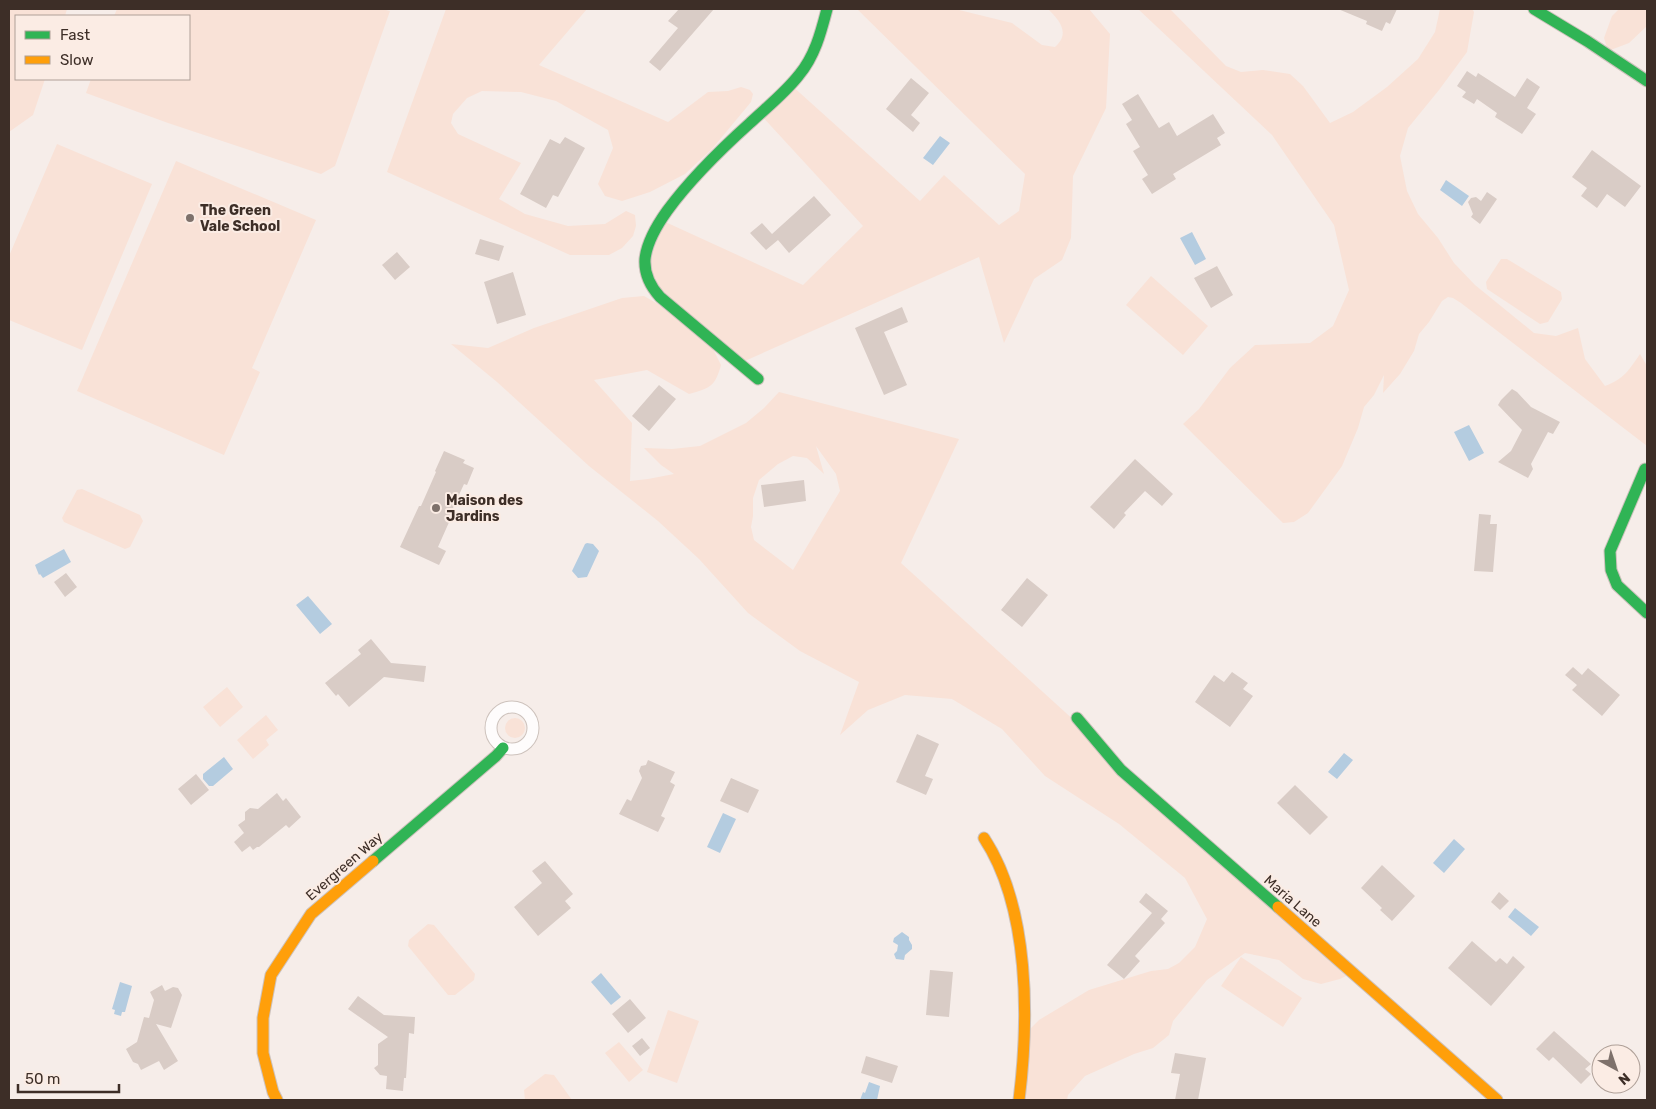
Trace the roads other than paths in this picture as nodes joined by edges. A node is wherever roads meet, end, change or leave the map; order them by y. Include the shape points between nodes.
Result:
1 (827, 9) edge
2 (1534, 9) edge
3 (1647, 81) edge
4 (758, 379) dead end
5 (1645, 469) dead end
6 (1647, 613) edge
7 (1076, 718) dead end
8 (503, 748) dead end
9 (984, 838) dead end
10 (277, 1100) edge
11 (1019, 1100) edge
12 (1497, 1100) edge

1 - 4 street via 819,38 803,70 678,195 651,236 645,254 647,276 663,300
2 - 3 street
5 - 6 street via 1610,551 1616,585
7 - 12 street, Maria Lane via 1121,770
8 - 10 street, Evergreen Way via 311,914 286,952 271,976 262,1018 263,1053
9 - 11 street via 1004,875 1023,974 1025,1034

